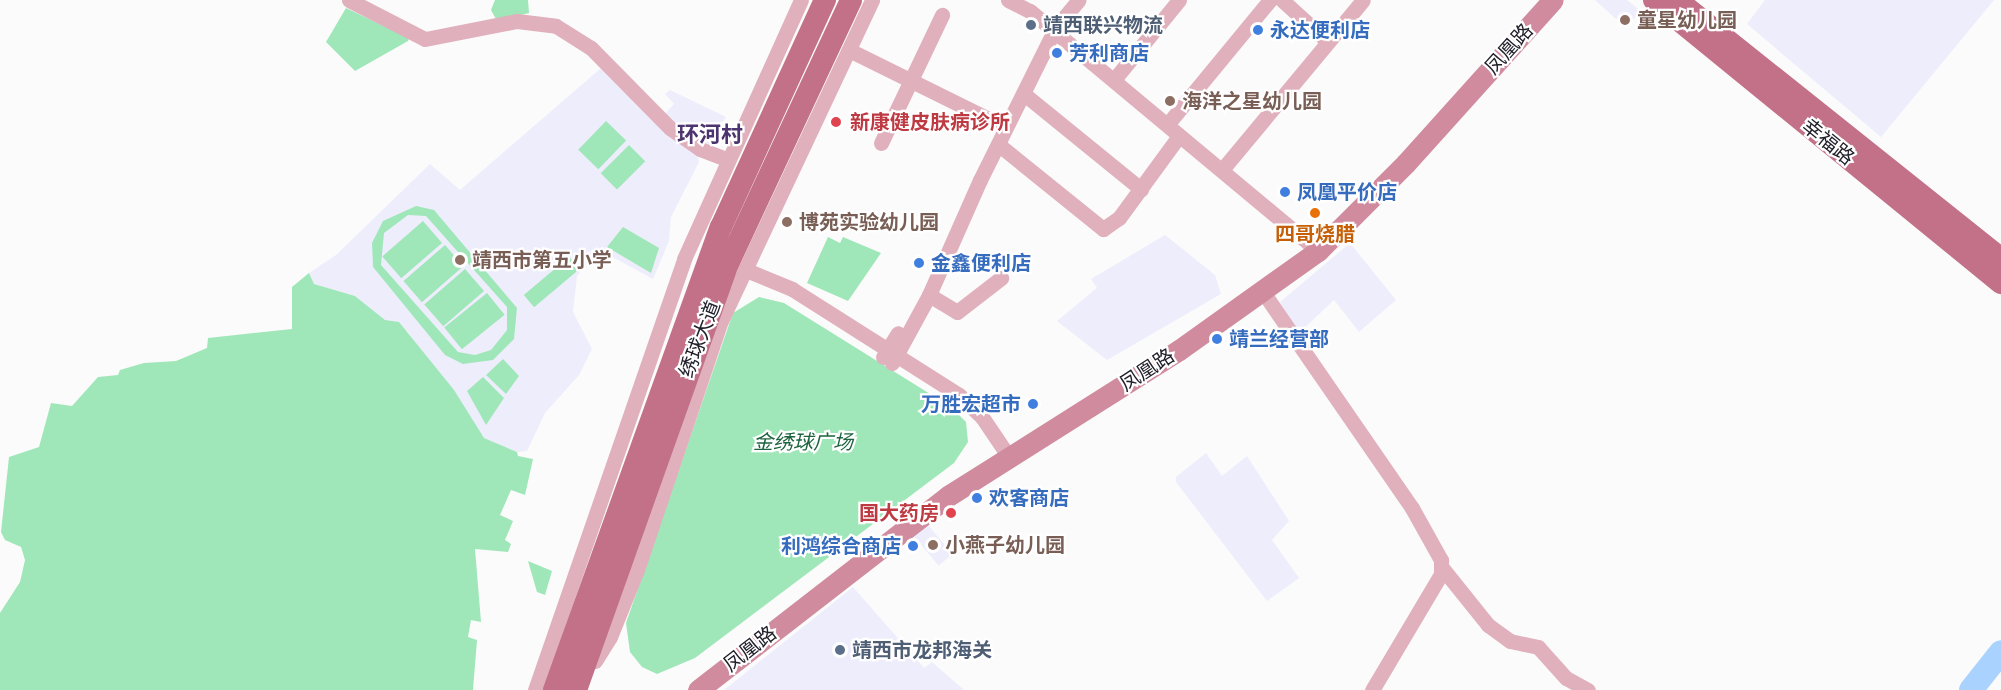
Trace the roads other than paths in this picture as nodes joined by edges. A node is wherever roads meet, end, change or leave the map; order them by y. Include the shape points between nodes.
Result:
1 (349, 0) edge
2 (817, 0) edge
3 (825, 0) edge
4 (851, 0) edge
5 (872, 0) edge
6 (1008, 0) edge
7 (1029, 0) edge
8 (1068, 0) edge
9 (1079, 0) edge
10 (1179, 0) edge
11 (1270, 0) edge
12 (1282, 0) edge
13 (1363, 0) edge
14 (1535, 0) edge
15 (1553, 0) edge
16 (1654, 0) edge
17 (1677, 0) edge
18 (800, 2) edge
19 (942, 15) dead end
20 (1052, 27) junction
21 (856, 35) junction
22 (1328, 42) junction
23 (838, 50) junction
24 (1118, 76) junction
25 (909, 82) junction
26 (1024, 94) junction
27 (814, 119) junction
28 (1171, 120) junction
29 (999, 124) junction
30 (1179, 136) junction
31 (784, 137) junction
32 (880, 143) dead end
33 (999, 146) junction
34 (726, 159) junction
35 (1226, 165) junction
36 (1141, 189) junction
37 (1318, 244) junction
38 (2001, 260) edge
39 (745, 276) junction
40 (1001, 278) dead end
41 (2001, 283) edge
42 (1263, 292) junction
43 (929, 295) junction
44 (889, 357) junction
45 (641, 447) junction
46 (1002, 454) junction
47 (613, 461) junction
48 (1443, 568) junction
49 (535, 690) edge
50 (554, 690) edge
51 (576, 690) edge
52 (586, 690) edge
53 (682, 690) edge
54 (698, 690) edge
55 (1372, 690) edge
56 (1588, 690) edge

1 - 34 street via 424,39 516,21 556,26 591,48 670,128 700,149
2 - 18 street
3 - 45 main road, 绣球大道 via 728,212
4 - 23 main road, 绣球大道
5 - 21 street
6 - 20 street
7 - 20 street
8 - 20 street
9 - 20 street
10 - 24 street
11 - 28 street
12 - 22 street
13 - 22 street
14 - 37 main road, 凤凰路 via 1419,135
15 - 37 main road, 凤凰路
16 - 41 main road, 幸福路
17 - 38 main road, 幸福路
18 - 34 street
19 - 25 street
20 - 24 street
20 - 26 street
20 - 29 street
20 - 30 street
21 - 23 street
21 - 23 street
22 - 35 street
23 - 25 street
23 - 27 street
23 - 31 main road, 绣球大道
24 - 28 street
25 - 29 street
25 - 32 street
26 - 33 street
26 - 36 street
27 - 31 street
27 - 39 street
28 - 35 street
29 - 44 street
30 - 36 street
30 - 37 street
31 - 51 main road, 绣球大道 via 696,348
33 - 36 street via 1097,228 1107,228 1119,218
33 - 43 street
34 - 47 street via 684,259
35 - 37 street
37 - 42 main road, 凤凰路
37 - 46 main road, 凤凰路
39 - 44 street via 790,297
39 - 52 street via 721,321 637,570
40 - 43 street via 957,312
42 - 46 main road, 凤凰路
42 - 48 street via 1412,508
43 - 44 street
44 - 46 street via 966,400
45 - 47 street
45 - 50 main road, 绣球大道
46 - 53 main road, 凤凰路 via 825,575
46 - 54 main road, 凤凰路
47 - 49 street
48 - 55 street
48 - 56 street via 1488,625 1510,641 1538,647 1566,678

